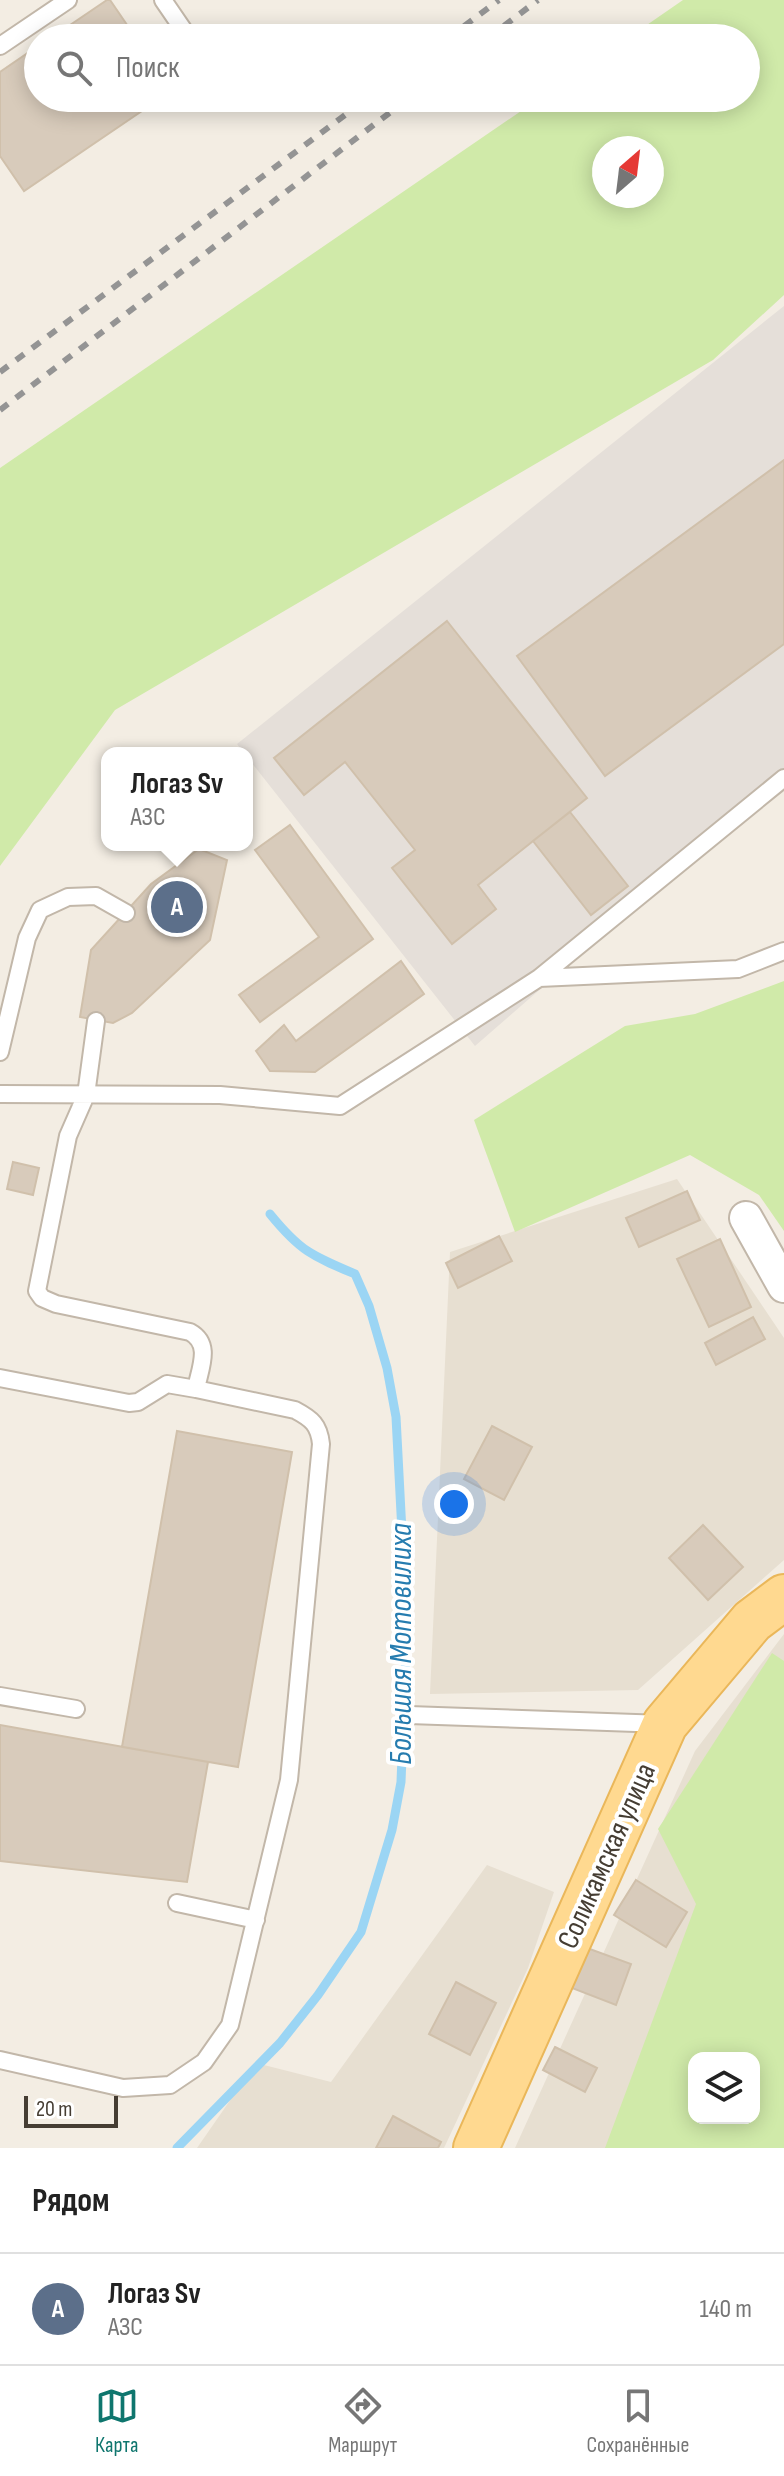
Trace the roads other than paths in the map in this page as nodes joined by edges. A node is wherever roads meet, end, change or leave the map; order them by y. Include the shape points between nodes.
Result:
1 (68, 0) edge
2 (163, 0) edge
3 (33, 24) edge
4 (179, 24) edge
5 (24, 30) edge
6 (0, 46) edge
7 (784, 778) edge
8 (126, 913) dead end
9 (784, 951) edge
10 (539, 978) junction
11 (96, 1021) dead end
12 (0, 1052) edge
13 (0, 1094) edge
14 (86, 1095) junction
15 (746, 1218) dead end
16 (784, 1286) edge
17 (0, 1378) edge
18 (196, 1389) junction
19 (784, 1597) edge
20 (0, 1696) edge
21 (76, 1709) dead end
22 (409, 1715) dead end
23 (665, 1724) junction
24 (177, 1903) dead end
25 (256, 1920) junction
26 (0, 2060) edge
27 (476, 2148) edge

1 - 3 lane
2 - 4 lane
5 - 6 lane
7 - 10 lane
8 - 12 lane via 96,896 68,897 40,910 27,938
9 - 10 lane via 738,969
10 - 14 lane via 340,1106 220,1095
11 - 14 lane
13 - 14 lane
14 - 18 lane via 68,1136 37,1291 56,1304 199,1337 203,1354
15 - 16 street
17 - 18 lane via 129,1403 167,1384
18 - 25 lane via 295,1410 319,1428 321,1444 289,1780
19 - 23 main road, Соликамская улица via 752,1621
20 - 21 lane
22 - 23 lane
23 - 27 main road, Соликамская улица
24 - 25 lane
25 - 26 lane via 230,2025 204,2062 170,2085 123,2088

